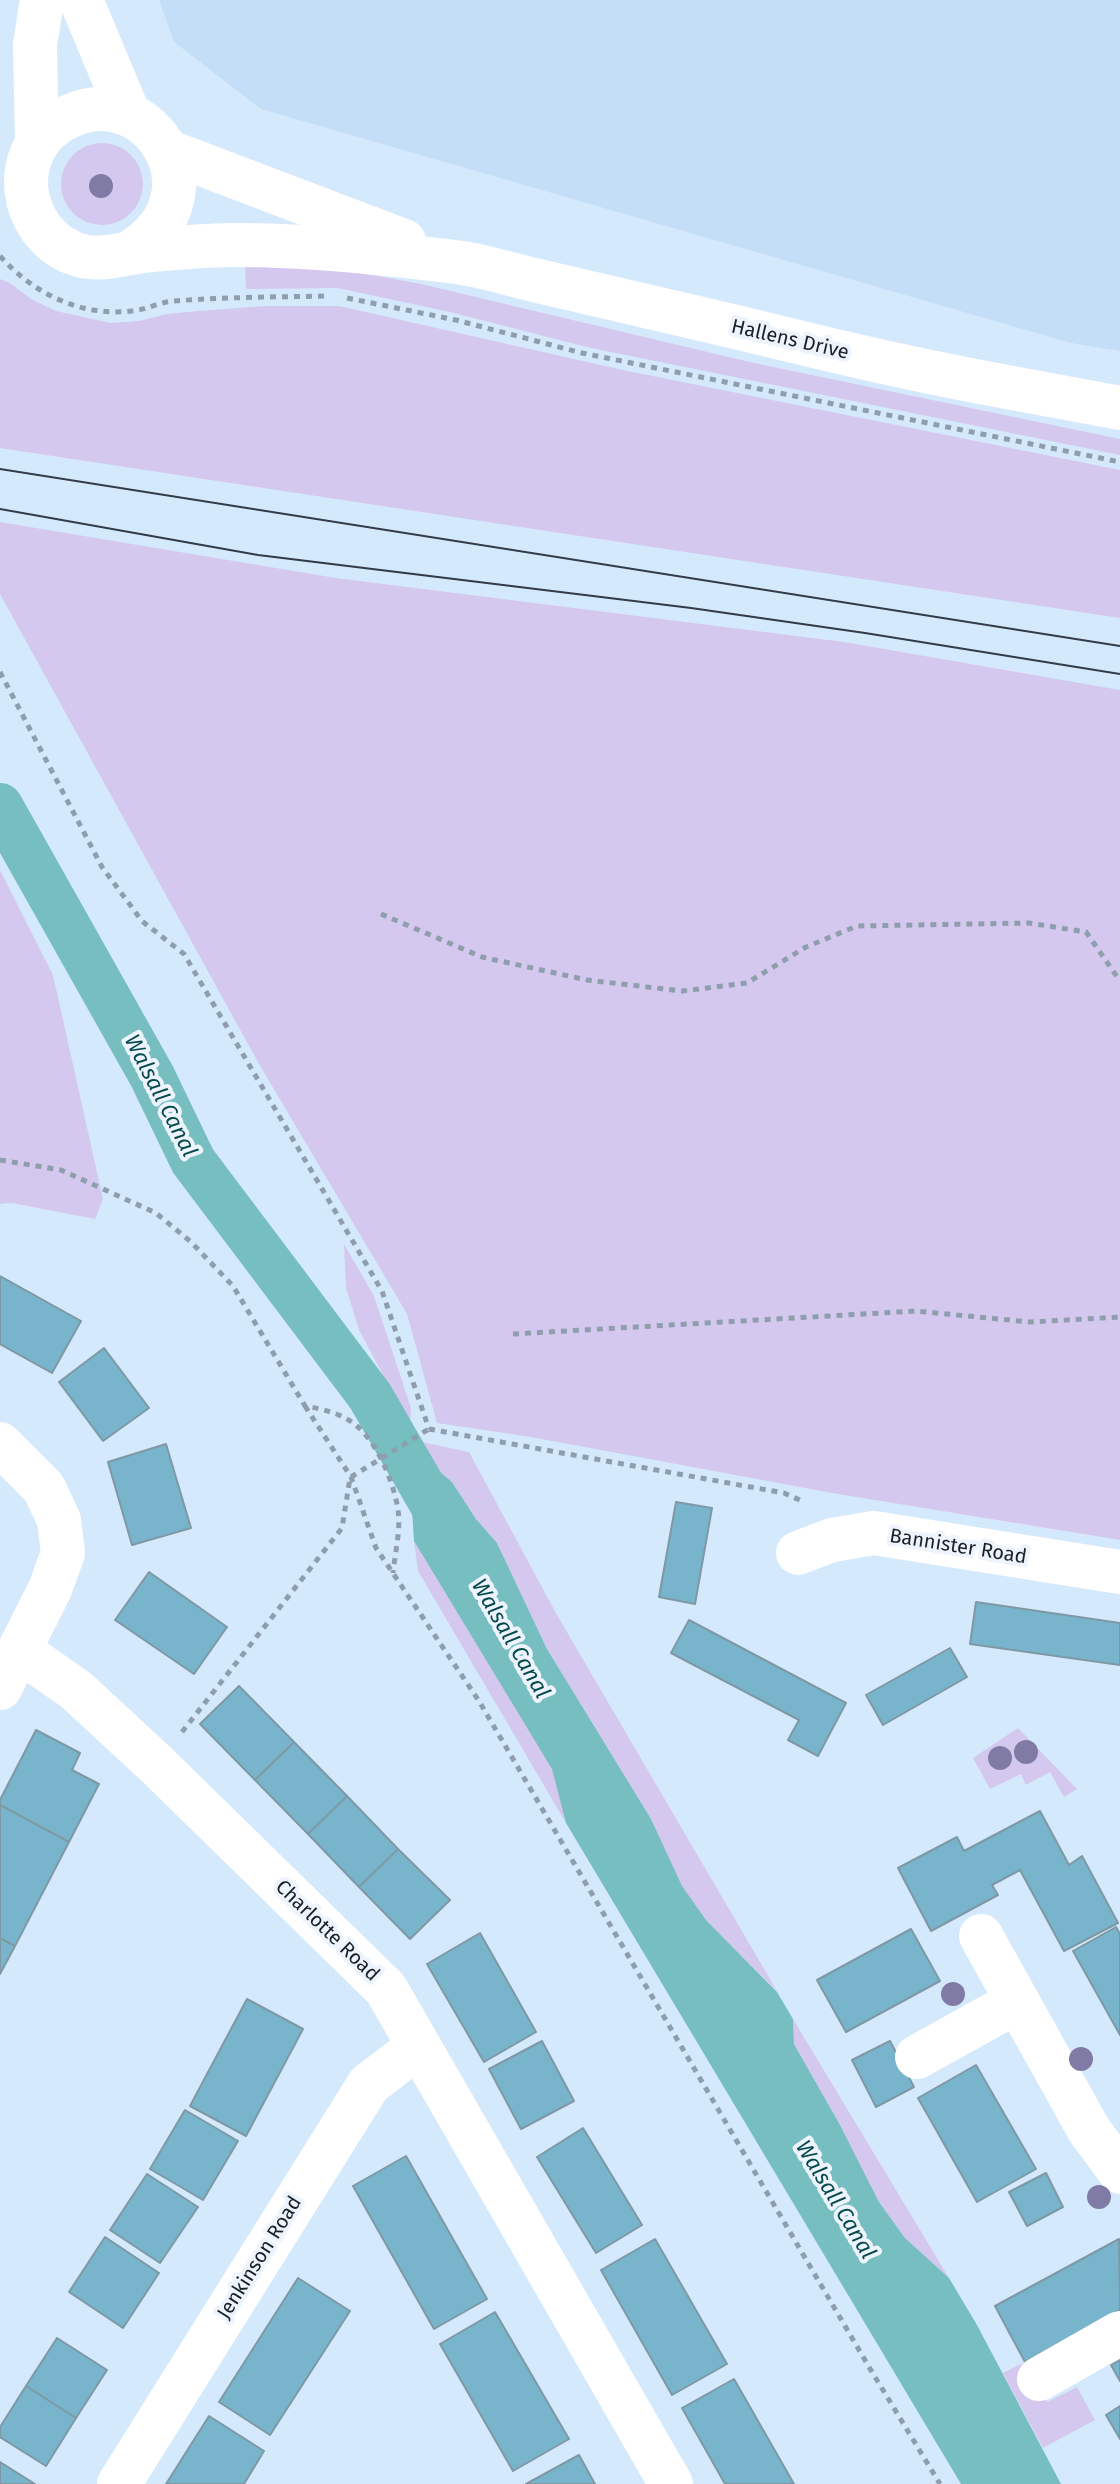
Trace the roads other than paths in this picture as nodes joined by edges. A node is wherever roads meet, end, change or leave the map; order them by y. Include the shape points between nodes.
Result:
1 (42, 0) edge
2 (81, 0) edge
3 (129, 115) junction
4 (37, 143) junction
5 (167, 151) junction
6 (132, 251) junction
7 (461, 263) junction
8 (1120, 408) edge
9 (0, 1444) edge
10 (798, 1553) dead end
11 (1120, 1572) edge
12 (10, 1670) edge
13 (981, 1936) dead end
14 (1016, 2002) junction
15 (418, 2047) junction
16 (917, 2057) dead end
17 (1120, 2172) edge
18 (1120, 2333) edge
19 (1039, 2379) dead end
20 (119, 2484) edge
21 (671, 2484) edge

1 - 4 street, Hallens Drive via 35,45
2 - 3 street, Hallens Drive
3 - 4 street via 108,109 72,115
3 - 5 street, Hallens Drive via 156,134
4 - 6 street, Hallens Drive via 25,190 44,233 66,250 93,258
5 - 6 street via 174,171 170,212 160,229
5 - 7 street, Hallens Drive
6 - 7 street, Hallens Drive via 227,245 327,248
7 - 8 street, Hallens Drive via 904,367
9 - 12 street, Charlotte Road via 44,1488 59,1520 63,1553
10 - 11 street, Bannister Road via 874,1533
12 - 15 street, Charlotte Road via 76,1690 386,1989
13 - 14 street
14 - 16 street
14 - 17 street via 1089,2130
15 - 20 street, Jenkinson Road via 369,2084
15 - 21 street, Charlotte Road
18 - 19 street

